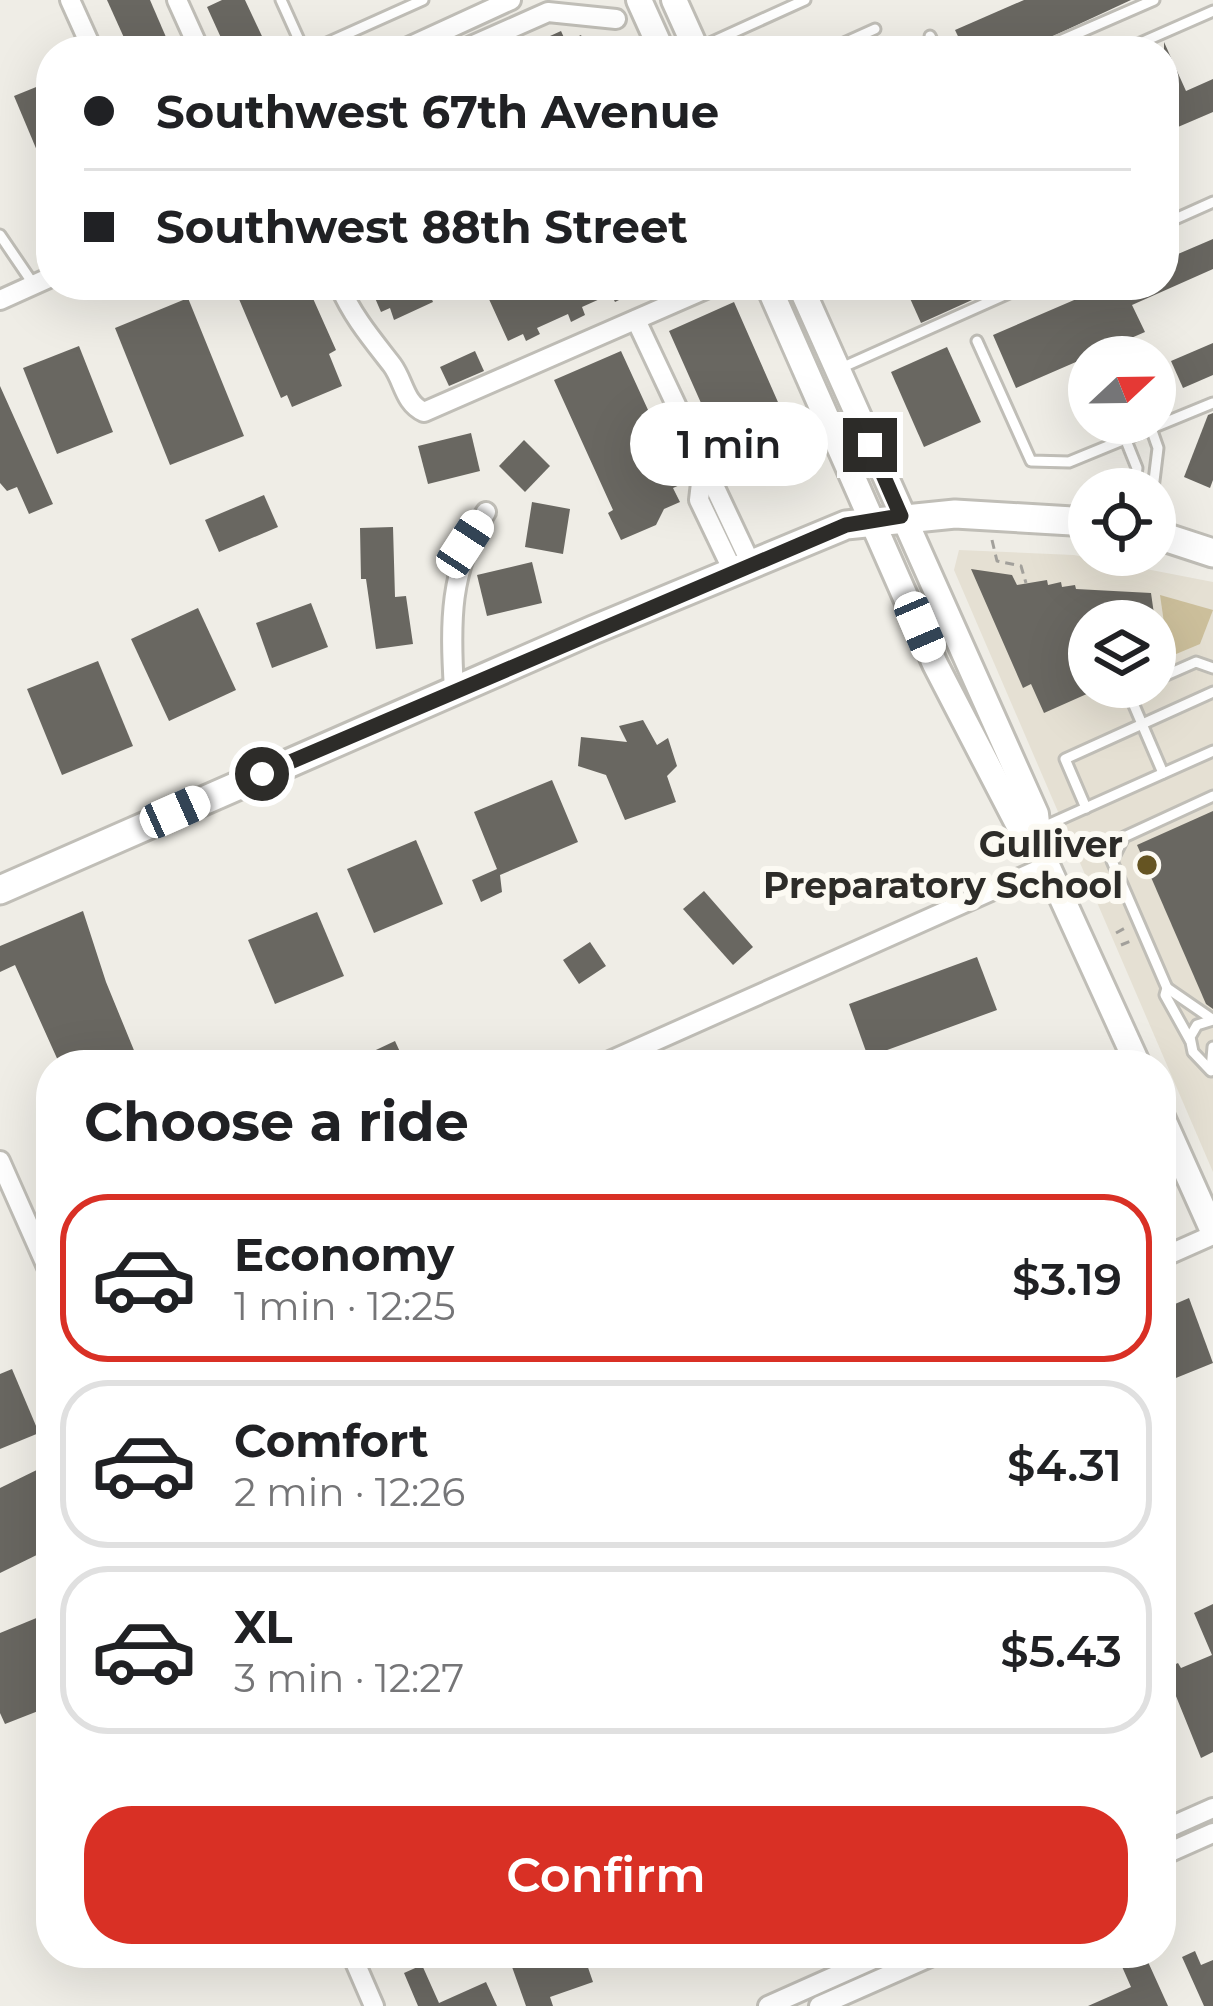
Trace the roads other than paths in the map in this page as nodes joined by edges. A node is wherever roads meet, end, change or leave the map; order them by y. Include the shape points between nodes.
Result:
1 (70, 0) edge
2 (177, 0) edge
3 (281, 0) edge
4 (423, 0) edge
5 (511, 0) edge
6 (639, 0) edge
7 (674, 0) edge
8 (805, 0) edge
9 (1154, 0) edge
10 (488, 5) edge
11 (1213, 11) edge
12 (616, 19) dead end
13 (875, 29) dead end
14 (86, 36) edge
15 (193, 36) edge
16 (299, 36) edge
17 (340, 36) edge
18 (429, 36) edge
19 (494, 36) edge
20 (655, 36) edge
21 (690, 36) edge
22 (727, 36) edge
23 (859, 36) edge
24 (1071, 36) edge
25 (1157, 36) edge
26 (1213, 202) edge
27 (1179, 217) edge
28 (0, 235) edge
29 (36, 274) edge
30 (36, 284) edge
31 (0, 300) edge
32 (346, 300) edge
33 (681, 300) edge
34 (775, 300) edge
35 (807, 300) edge
36 (993, 300) edge
37 (636, 320) junction
38 (977, 341) dead end
39 (837, 370) junction
40 (1213, 403) edge
41 (1176, 418) edge
42 (1111, 444) edge
43 (486, 512) dead end
44 (901, 516) junction
45 (872, 519) junction
46 (1068, 520) edge
47 (1176, 541) edge
48 (1213, 554) edge
49 (742, 567) junction
50 (1213, 668) edge
51 (1176, 671) edge
52 (454, 690) junction
53 (1213, 692) edge
54 (1135, 708) edge
55 (1142, 724) junction
56 (1213, 751) edge
57 (1163, 773) junction
58 (1213, 796) edge
59 (1086, 808) junction
60 (1038, 845) junction
61 (0, 890) edge
62 (1167, 988) junction
63 (1213, 1020) edge
64 (1190, 1040) junction
65 (1213, 1047) edge
66 (631, 1050) edge
67 (1131, 1050) edge
68 (1212, 1074) edge
69 (1176, 1148) edge
70 (0, 1161) edge
71 (1212, 1228) edge
72 (36, 1242) edge
73 (1176, 1249) edge
74 (1212, 1812) edge
75 (1176, 1825) edge
76 (1213, 1833) edge
77 (1176, 1849) edge
78 (358, 1968) edge
79 (853, 1968) edge
80 (905, 1968) edge
81 (835, 1976) junction
82 (843, 1995) junction
83 (374, 2006) edge
84 (768, 2006) edge
85 (819, 2006) edge

1 - 14 street
2 - 15 street
3 - 16 lane
4 - 17 lane
5 - 10 street
6 - 20 street
7 - 21 street
8 - 22 lane
9 - 24 lane
10 - 18 street
11 - 25 lane
12 - 19 street via 548,12
13 - 23 lane
26 - 27 lane
28 - 29 lane
30 - 31 street
32 - 37 street via 412,406 424,412
33 - 37 street
34 - 45 street
35 - 39 street
36 - 39 lane
37 - 49 street via 703,466 699,500
38 - 42 lane via 1030,461 1069,462
39 - 44 street
40 - 41 lane
43 - 52 street via 458,566
44 - 45 main road
44 - 46 main road
44 - 60 street via 1036,814
45 - 49 main road
45 - 60 street via 935,664
47 - 48 main road
49 - 52 main road
50 - 51 lane via 1196,662
52 - 61 main road
53 - 55 lane
54 - 55 lane
55 - 57 lane
55 - 59 lane via 1065,759
56 - 57 lane
57 - 59 lane
58 - 62 lane via 1130,833 1113,852 1113,869
59 - 60 lane
60 - 66 street
60 - 67 street
62 - 63 lane
62 - 64 lane
63 - 64 lane via 1192,1029
64 - 68 lane
65 - 68 lane
69 - 71 street
70 - 72 street
71 - 73 street
74 - 75 street
76 - 77 street
78 - 83 street
79 - 81 street
80 - 82 street
81 - 82 street
81 - 84 street
82 - 85 street

